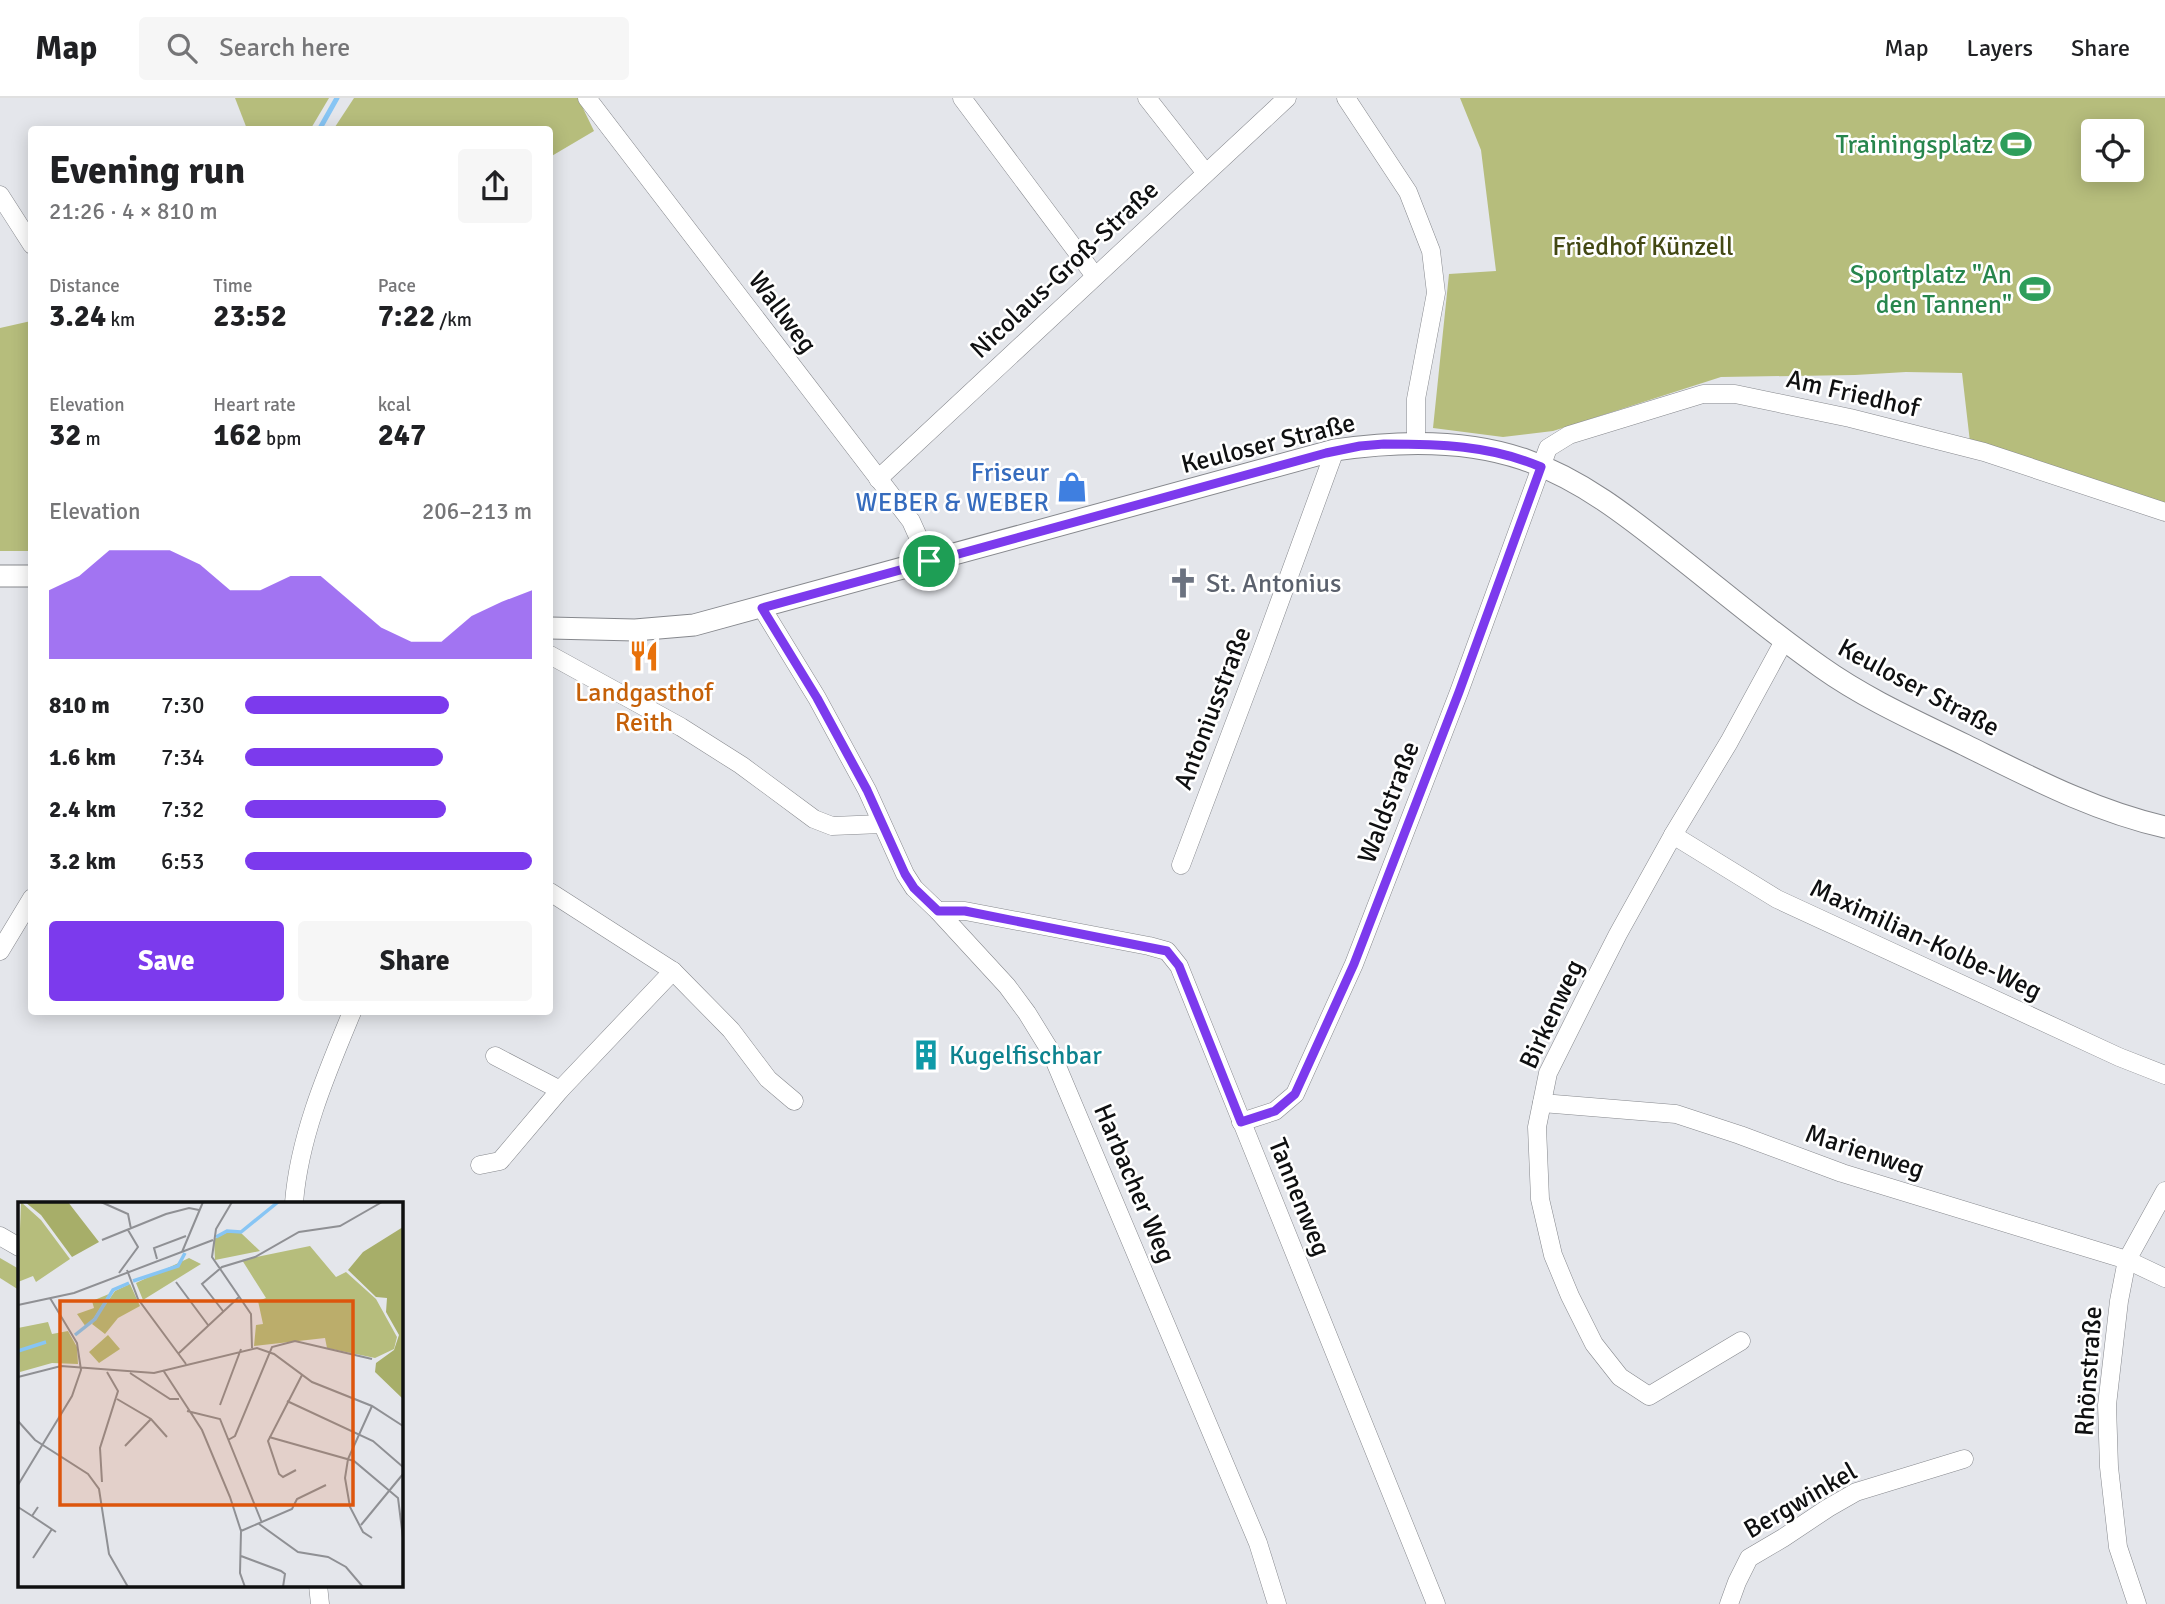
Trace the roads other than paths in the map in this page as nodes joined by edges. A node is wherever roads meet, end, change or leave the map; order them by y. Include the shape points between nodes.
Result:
1 (587, 98) edge
2 (962, 98) edge
3 (1147, 98) edge
4 (1287, 98) edge
5 (1346, 98) edge
6 (1205, 172) junction
7 (0, 195) edge
8 (28, 240) edge
9 (1095, 276) junction
10 (1416, 444) junction
11 (1335, 450) junction
12 (1541, 467) junction
13 (878, 479) junction
14 (2165, 512) edge
15 (929, 561) junction
16 (0, 576) edge
17 (28, 576) edge
18 (762, 608) junction
19 (553, 628) edge
20 (1784, 640) junction
21 (553, 657) edge
22 (882, 824) junction
23 (2165, 827) edge
24 (1673, 835) junction
25 (1181, 865) dead end
26 (553, 894) edge
27 (28, 905) edge
28 (938, 911) junction
29 (0, 951) edge
30 (673, 971) junction
31 (351, 1015) edge
32 (495, 1056) dead end
33 (2165, 1075) edge
34 (560, 1090) junction
35 (793, 1101) dead end
36 (1542, 1103) junction
37 (1241, 1122) junction
38 (480, 1165) dead end
39 (2165, 1191) edge
40 (294, 1202) edge
41 (0, 1236) edge
42 (18, 1247) edge
43 (2127, 1260) junction
44 (2165, 1278) edge
45 (1741, 1341) dead end
46 (1964, 1459) dead end
47 (318, 1586) edge
48 (320, 1604) edge
49 (1276, 1604) edge
50 (1436, 1604) edge
51 (1729, 1604) edge
52 (2137, 1604) edge

1 - 13 street, Wallweg
2 - 9 street
3 - 6 street
4 - 6 street, Nicolaus-Groß-Straße
5 - 10 street via 1408,191 1431,251 1436,293 1416,399
6 - 9 street, Nicolaus-Groß-Straße
7 - 8 street
9 - 13 street, Nicolaus-Groß-Straße
10 - 11 street, Keuloser Straße
10 - 12 street, Keuloser Straße via 1496,452
11 - 15 street, Keuloser Straße
11 - 25 street, Antoniusstraße
12 - 14 street, Am Friedhof via 1548,448 1569,435 1703,394 1735,394 1984,452
12 - 20 street, Keuloser Straße via 1583,486 1623,512
12 - 37 street, Waldstraße via 1359,951 1295,1094 1275,1111
13 - 15 street, Wallweg via 911,521
15 - 18 street, Keuloser Straße
16 - 17 street
18 - 19 street, Keuloser Straße via 694,625 635,630
18 - 22 street, Harbacher Weg via 817,698
20 - 23 street, Keuloser Straße via 1862,695 2083,802
20 - 24 street, Birkenweg via 1730,742
21 - 22 street via 681,727 814,818 849,827
22 - 28 street, Harbacher Weg via 914,888
24 - 33 street, Maximilian-Kolbe-Weg via 1777,899
24 - 36 street, Birkenweg via 1548,1073
26 - 30 street
27 - 29 street
28 - 37 street, Tannenweg via 965,911 1167,951 1179,966
28 - 49 street, Harbacher Weg via 1007,986 1051,1052 1258,1543
30 - 34 street
30 - 35 street
31 - 40 street via 307,1133
32 - 34 street
34 - 38 street via 500,1161
36 - 43 street, Marienweg via 1676,1114 1842,1173
36 - 45 street, Birkenweg via 1537,1155 1553,1255 1594,1344 1620,1377 1649,1396
37 - 50 street, Tannenweg
39 - 43 street, Rhönstraße
41 - 42 street
43 - 44 street, Marienweg
43 - 52 street, Rhönstraße via 2107,1418 2118,1547
46 - 51 street, Bergwinkel via 1856,1492 1828,1508 1749,1558
47 - 48 street

